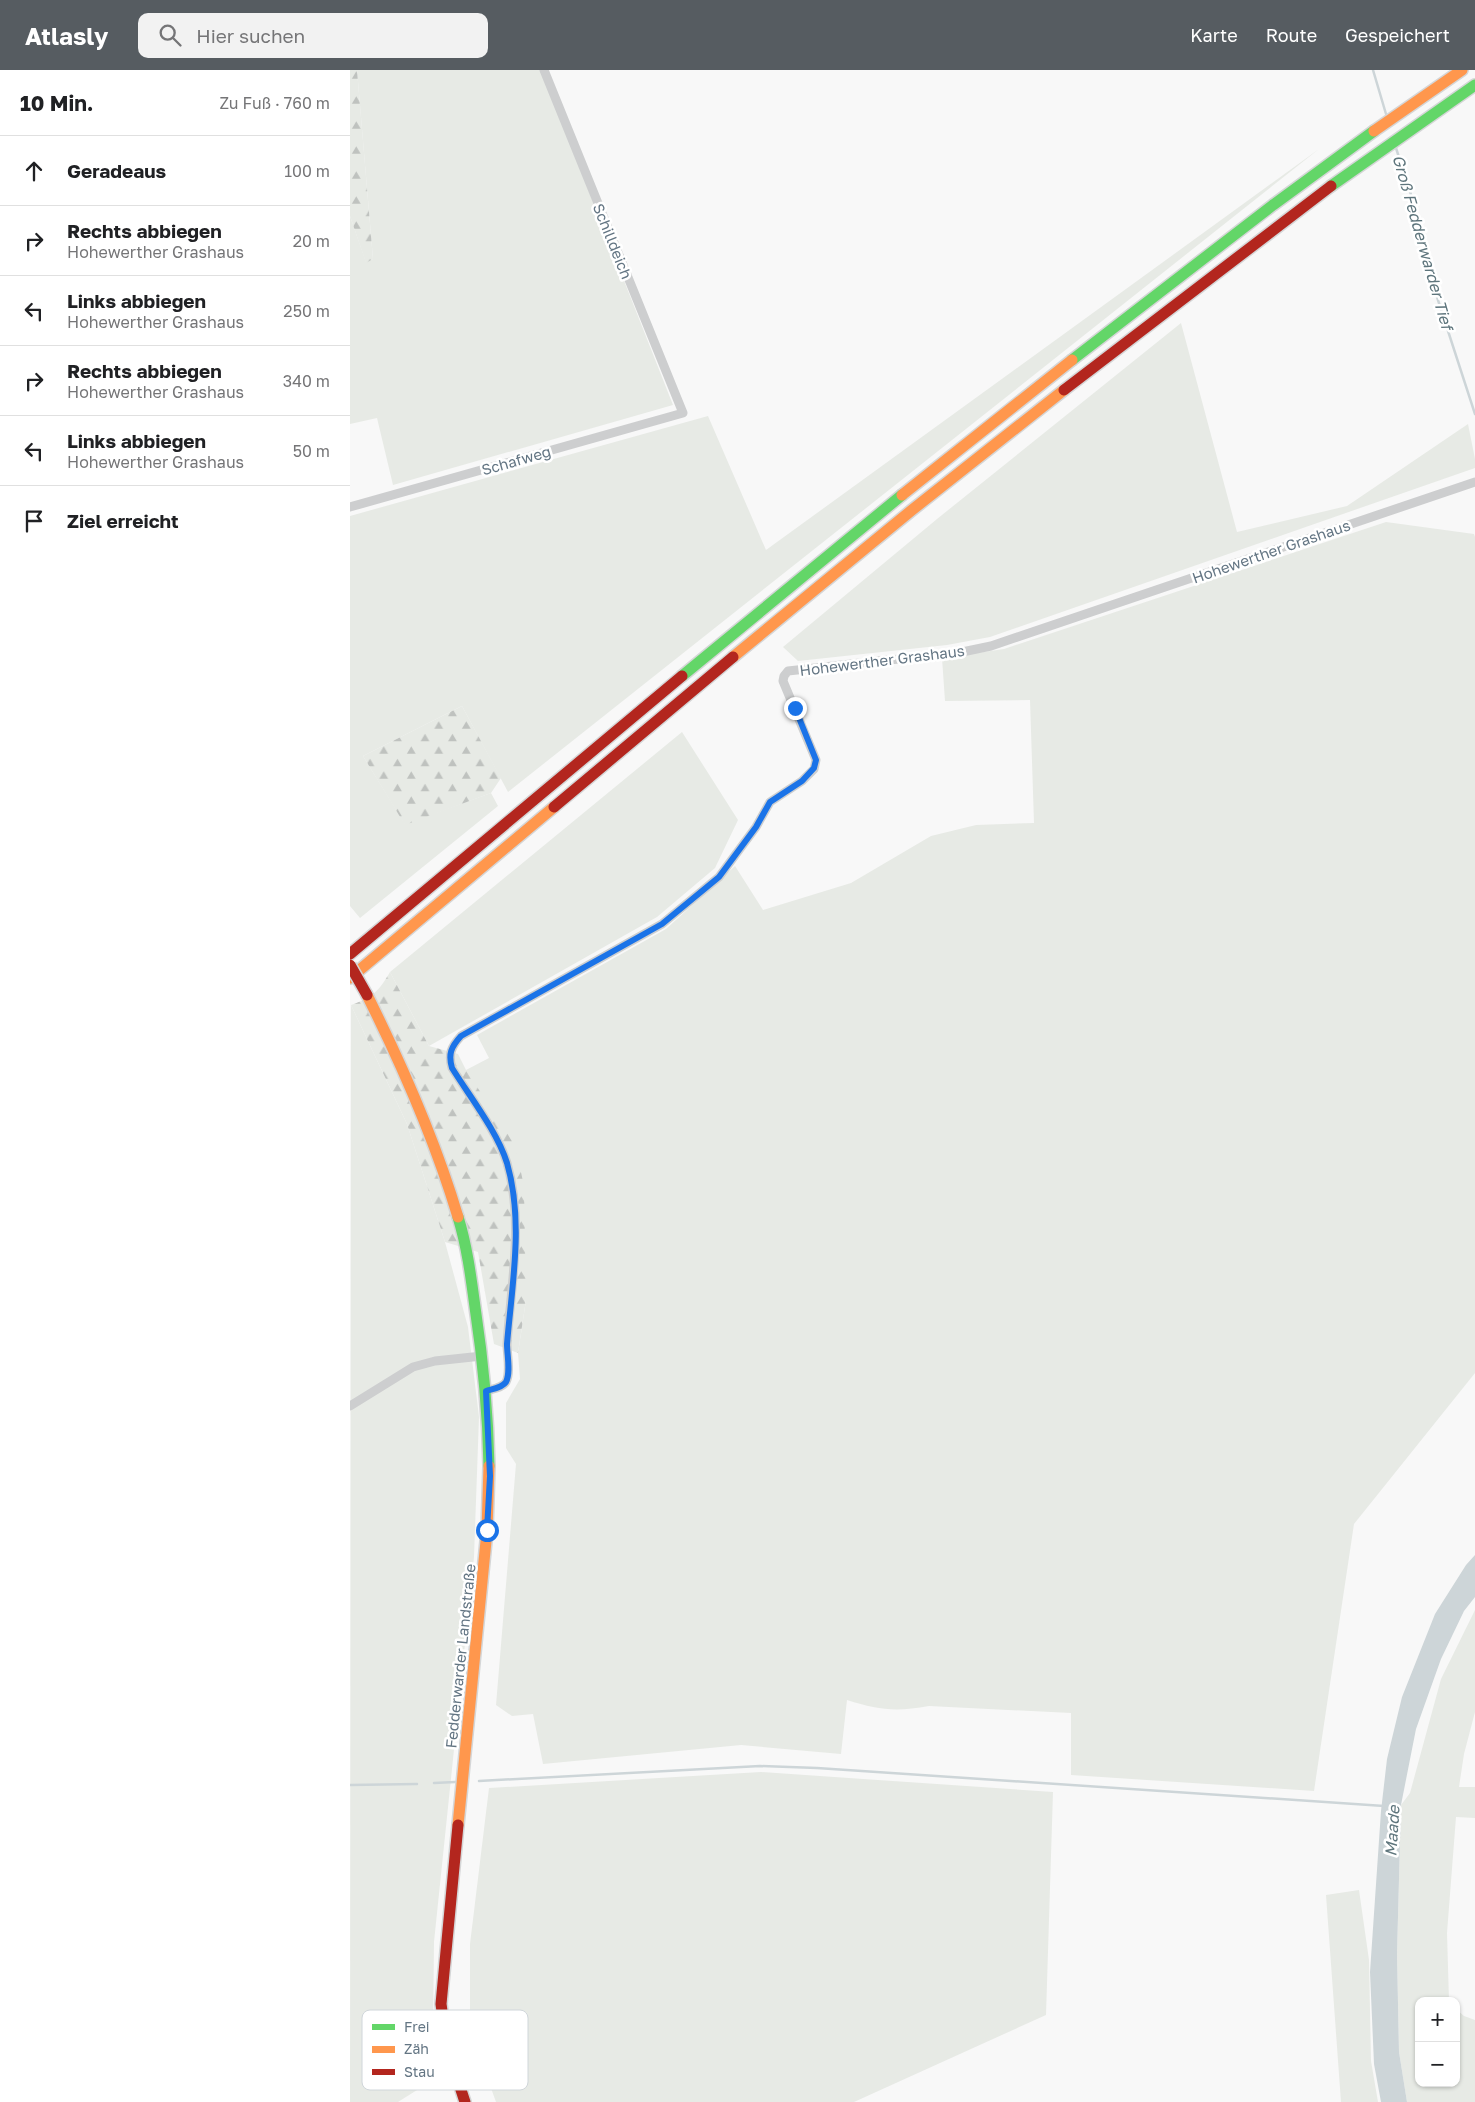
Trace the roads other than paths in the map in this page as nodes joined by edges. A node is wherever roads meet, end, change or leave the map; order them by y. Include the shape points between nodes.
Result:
1 (544, 70) edge
2 (1462, 70) edge
3 (1475, 85) edge
4 (683, 413) joint
5 (1475, 482) edge
6 (350, 508) edge
7 (350, 954) edge
8 (350, 965) edge
9 (350, 978) edge
10 (482, 1356) junction
11 (486, 1391) junction
12 (350, 1406) edge
13 (442, 2010) edge
14 (461, 2090) edge
15 (465, 2102) edge

1 - 4 street, Schilldeich
2 - 7 main road via 1231,236 864,524
3 - 9 main road via 1234,257 884,531
4 - 6 street, Schafweg
5 - 11 street, Hohewerther Grashaus via 990,646 942,656 788,670 783,681 816,760 814,768 802,781 770,802 719,877 662,924 461,1036 452,1046 449,1057 452,1068 495,1137 506,1162 514,1197 514,1278 506,1382 501,1387
8 - 10 main road, Fedderwarder Landstraße, bridge via 367,994 420,1108 459,1219
10 - 11 main road, Fedderwarder Landstraße
10 - 12 street via 413,1367
11 - 13 main road, Fedderwarder Landstraße via 490,1476 487,1530 443,1963
14 - 15 main road, Fedderwarder Landstraße

